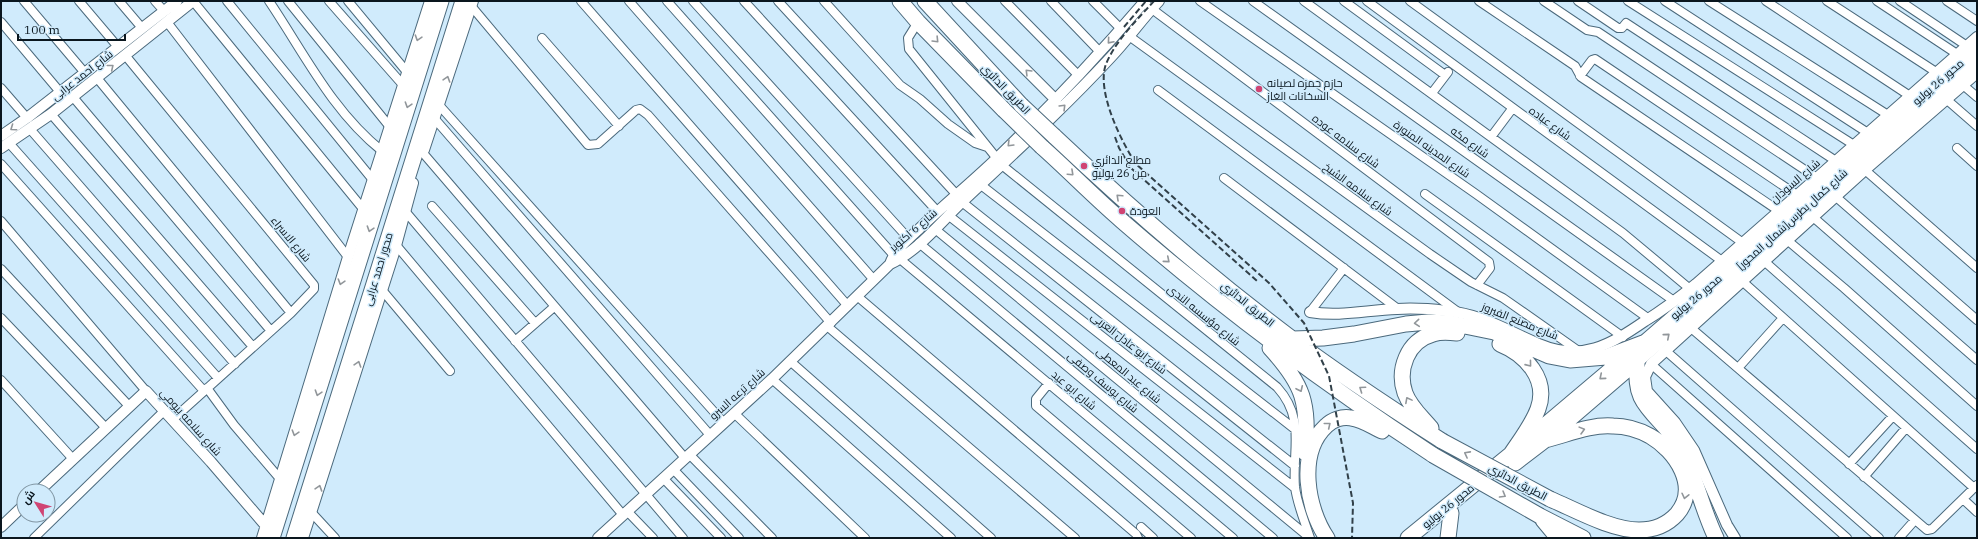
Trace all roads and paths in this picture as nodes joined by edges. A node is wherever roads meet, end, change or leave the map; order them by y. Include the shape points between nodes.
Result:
1 (24, 1) edge
2 (79, 1) edge
3 (119, 1) edge
4 (155, 1) edge
5 (177, 1) edge
6 (193, 1) edge
7 (227, 1) edge
8 (269, 1) edge
9 (288, 1) edge
10 (330, 1) edge
11 (348, 1) edge
12 (430, 1) edge
13 (441, 1) edge
14 (581, 1) edge
15 (629, 1) edge
16 (667, 1) edge
17 (693, 1) edge
18 (744, 1) edge
19 (778, 1) edge
20 (824, 1) edge
21 (900, 1) edge
22 (925, 1) edge
23 (957, 1) edge
24 (1005, 1) edge
25 (1051, 1) edge
26 (1094, 1) edge
27 (1158, 1) edge
28 (1200, 1) edge
29 (1253, 1) edge
30 (1304, 1) edge
31 (1344, 1) edge
32 (1367, 1) edge
33 (1410, 1) edge
34 (1479, 1) edge
35 (1544, 1) edge
36 (1578, 1) edge
37 (1628, 1) edge
38 (1665, 1) edge
39 (1709, 1) edge
40 (1766, 1) edge
41 (1827, 1) edge
42 (1877, 1) edge
43 (1900, 1) edge
44 (1946, 1) edge
45 (469, 3) edge
46 (1146, 4) edge
47 (164, 11) junction
48 (1977, 21) edge
49 (1, 22) edge
50 (167, 22) junction
51 (918, 22) junction
52 (142, 28) junction
53 (1125, 32) junction
54 (542, 38) dead end
55 (1977, 38) edge
56 (118, 47) junction
57 (1972, 47) edge
58 (1100, 52) junction
59 (1957, 54) junction
60 (125, 56) junction
61 (1977, 60) edge
62 (1453, 65) junction
63 (407, 72) junction
64 (1936, 72) junction
65 (85, 73) junction
66 (1977, 73) edge
67 (1445, 75) junction
68 (1079, 76) junction
69 (1580, 76) junction
70 (97, 78) junction
71 (75, 81) junction
72 (403, 85) junction
73 (1963, 85) junction
74 (1, 88) edge
75 (83, 89) junction
76 (1158, 90) dead end
77 (60, 92) junction
78 (1432, 93) junction
79 (1910, 96) junction
80 (73, 97) junction
81 (1977, 97) edge
82 (1946, 99) junction
83 (1056, 100) junction
84 (439, 105) junction
85 (1512, 109) junction
86 (51, 114) junction
87 (1888, 115) junction
88 (27, 118) junction
89 (434, 118) junction
90 (619, 126) junction
91 (1977, 126) edge
92 (390, 127) junction
93 (30, 129) junction
94 (1868, 133) junction
95 (1491, 137) junction
96 (4, 142) edge
97 (1854, 145) junction
98 (988, 148) junction
99 (1957, 148) dead end
100 (382, 151) junction
101 (423, 153) junction
102 (1836, 161) junction
103 (1000, 162) junction
104 (1, 164) edge
105 (1977, 166) edge
106 (1865, 170) junction
107 (1224, 178) dead end
108 (1817, 178) junction
109 (373, 180) junction
110 (981, 185) junction
111 (1425, 194) dead end
112 (1797, 195) junction
113 (1836, 196) junction
114 (959, 198) junction
115 (432, 206) dead end
116 (364, 210) junction
117 (405, 211) junction
118 (1779, 211) junction
119 (937, 212) junction
120 (948, 215) junction
121 (1812, 217) junction
122 (1, 221) edge
123 (935, 229) junction
124 (909, 239) junction
125 (1787, 240) junction
126 (919, 243) junction
127 (1743, 243) junction
128 (396, 245) junction
129 (348, 257) junction
130 (895, 260) junction
131 (1722, 261) junction
132 (1764, 261) junction
133 (1344, 268) junction
134 (1977, 268) edge
135 (1, 269) edge
136 (874, 280) junction
137 (1742, 281) junction
138 (1477, 285) junction
139 (1690, 289) junction
140 (382, 290) junction
141 (857, 296) junction
142 (1674, 301) junction
143 (848, 306) junction
144 (554, 307) junction
145 (1398, 309) junction
146 (1310, 312) joint
147 (1458, 312) junction
148 (291, 313) junction
149 (1, 318) edge
150 (1783, 318) junction
151 (1649, 319) junction
152 (1977, 320) edge
153 (535, 324) junction
154 (829, 325) junction
155 (1691, 328) junction
156 (270, 331) junction
157 (1623, 337) junction
158 (515, 341) junction
159 (1643, 343) junction
160 (1285, 345) junction
161 (253, 347) junction
162 (1666, 351) junction
163 (1580, 352) junction
164 (1977, 360) edge
165 (790, 361) junction
166 (1644, 363) junction
167 (235, 364) junction
168 (1738, 368) junction
169 (450, 371) dead end
170 (218, 378) junction
171 (772, 379) junction
172 (1, 380) edge
173 (1049, 383) junction
174 (206, 390) junction
175 (146, 391) junction
176 (129, 406) junction
177 (1977, 406) edge
178 (164, 411) junction
179 (734, 413) junction
180 (1893, 416) junction
181 (172, 420) junction
182 (724, 423) junction
183 (106, 428) junction
184 (1906, 428) junction
185 (1296, 430) junction
186 (710, 435) junction
187 (1545, 440) junction
188 (1442, 441) junction
189 (1977, 449) edge
190 (1511, 454) junction
191 (1433, 455) junction
192 (689, 457) junction
193 (73, 459) junction
194 (1849, 464) junction
195 (1295, 466) junction
196 (676, 472) junction
197 (1864, 476) junction
198 (280, 480) junction
199 (666, 481) junction
200 (48, 483) edge
201 (1976, 487) edge
202 (1295, 488) junction
203 (649, 498) junction
204 (1963, 499) junction
205 (1550, 500) junction
206 (311, 512) junction
207 (1977, 512) edge
208 (16, 513) edge
209 (1451, 513) junction
210 (628, 514) junction
211 (1540, 516) junction
212 (1915, 520) junction
213 (1, 527) edge
214 (1141, 527) dead end
215 (269, 532) edge
216 (1901, 537) edge
217 (34, 538) edge
218 (262, 538) edge
219 (294, 538) edge
220 (303, 538) edge
221 (335, 538) edge
222 (598, 538) edge
223 (653, 538) edge
224 (683, 538) edge
225 (721, 538) edge
226 (739, 538) edge
227 (772, 538) edge
228 (865, 538) edge
229 (951, 538) edge
230 (991, 538) edge
231 (1075, 538) edge
232 (1138, 538) edge
233 (1153, 538) edge
234 (1191, 538) edge
235 (1233, 538) edge
236 (1273, 538) edge
237 (1310, 538) edge
238 (1315, 538) edge
239 (1327, 538) edge
240 (1408, 538) edge
241 (1420, 538) edge
242 (1448, 538) edge
243 (1558, 538) edge
244 (1583, 538) edge
245 (1625, 538) edge
246 (1716, 538) edge
247 (1735, 538) edge
248 (1847, 538) edge
249 (1880, 538) edge

1 - 65 street
2 - 56 street
3 - 52 street
4 - 47 street
5 - 47 street, شارع احمد عرابى
6 - 50 street, شارع احمد عرابى
6 - 116 street
7 - 109 street
8 - 100 street via 340,110 358,131
9 - 92 street
10 - 72 street
11 - 63 street
12 -> 63 street
13 -> 215 highway, محور احمد عرابى
14 - 143 street
15 - 136 street
16 - 130 street, شارع ابو عيد
17 - 124 street
18 - 119 street
19 - 114 street
20 - 98 street via 900,85 948,124
21 - 51 highway, الطريق الدائري
160 -> 22 highway, الطريق الدائري, bridge via 1257,311 1133,210 1021,105
83 -> 23 street
24 - 68 street
25 - 58 street
26 - 53 street, شارع سلامه الشيخ
27 - 46 street, شارع 6 اكتوبر
28 - 151 street, شارع المدينه المنورة via 1454,178
29 - 142 street, شارع مكه
30 - 78 street
31 - 67 street
32 - 62 street, شارع عباده
33 - 127 street
34 - 69 street via 1575,66
35 - 108 street via 1587,30 1598,32
36 - 102 street via 1618,28 1626,24
37 - 97 street
38 - 94 street
39 - 87 street
40 - 79 street
41 - 64 street
42 - 59 street
43 - 57 street
44 - 48 street
84 -> 45 street
45 - 90 street via 588,145 598,144
45 - 219 highway, محور احمد عرابى
46 - 53 street, شارع 6 اكتوبر
46 - 138 street, شارع سلامه عوده via 1489,262 1490,268
47 - 52 street, شارع احمد عرابى
49 - 77 street
50 - 60 street, شارع احمد عرابى
50 - 129 street
51 - 98 street, شارع مؤسسه الندى via 908,38 909,49
51 -> 160 highway, الطريق الدائري, bridge via 1004,110 1120,220 1247,324
52 - 56 street, شارع احمد عرابى
53 -> 58 street, شارع 6 اكتوبر
103 -> 53 street, شارع 6 اكتوبر via 1064,107
53 - 138 street, شارع سلامه الشيخ via 1430,254
54 - 90 street
55 - 57 street, شارع السودان
56 - 65 street, شارع احمد عرابى
57 - 59 street, شارع السودان
57 - 159 highway, محور 26 يوليو via 1725,272
58 - 68 street, شارع 6 اكتوبر
59 - 64 street, شارع السودان
70 -> 60 street, شارع احمد عرابى
60 - 148 street, شارع الاسراء via 313,282 314,288
166 -> 61 highway, محور 26 يوليو via 1732,279
62 - 67 street
62 - 85 street, شارع عباده
63 - 72 street
64 - 79 street, شارع السودان
65 - 71 street, شارع احمد عرابى
66 - 73 street, شارع كمال بطرس[شمال المحور]
67 - 78 street
68 - 83 street, شارع 6 اكتوبر
69 - 112 street via 1595,59
69 - 118 street
70 - 75 street, شارع احمد عرابى
70 - 148 street
71 - 75 street
71 - 77 street, شارع احمد عرابى
72 - 92 street
73 - 81 street
73 - 82 street, شارع كمال بطرس[شمال المحور]
74 - 88 street
75 - 80 street, شارع احمد عرابى
76 - 147 street
77 - 88 street, شارع احمد عرابى
78 - 95 street
79 - 87 street, شارع السودان
80 - 86 street, شارع احمد عرابى
80 - 156 street
82 - 91 street
82 - 106 street, شارع كمال بطرس[شمال المحور]
83 -> 103 street, شارع 6 اكتوبر
84 - 89 street
84 - 182 street
85 - 95 street
85 - 131 street, شارع عباده
86 - 93 street, شارع احمد عرابى
86 - 161 street
87 - 94 street, شارع السودان
88 -> 96 street, شارع احمد عرابى
89 - 101 street
89 - 186 street
90 - 154 street via 636,110 640,109 648,115
92 - 100 street
93 - 96 street, شارع احمد عرابى
93 - 167 street
94 - 97 street, شارع السودان
95 - 139 street via 1623,233
96 - 170 street
97 - 102 street, شارع السودان
98 - 103 street, شارع مؤسسه الندى
99 - 105 street
100 - 109 street
101 - 117 street
101 - 144 street
102 - 108 street, شارع السودان
103 - 110 street, شارع 6 اكتوبر
103 - 114 street, شارع 6 اكتوبر
103 - 185 street, شارع مؤسسه الندى via 1277,387 1291,407
104 - 174 street
106 - 113 street, شارع كمال بطرس[شمال المحور]
106 - 134 street
107 - 133 street
108 - 112 street, شارع السودان
109 - 116 street
110 - 114 street, شارع 6 اكتوبر
110 - 185 street
111 - 157 street
112 - 118 street, شارع السودان
113 - 121 street, شارع كمال بطرس[شمال المحور]
113 - 152 street
114 - 119 street, شارع 6 اكتوبر
114 - 120 street, شارع 6 اكتوبر
114 - 195 street
115 - 153 street
116 - 129 street
117 - 128 street
117 - 158 street
118 - 127 street, شارع السودان
119 - 124 street, شارع 6 اكتوبر
120 - 123 street, شارع 6 اكتوبر
120 - 202 street, شارع ابو عادل العربى
121 - 125 street, شارع كمال بطرس[شمال المحور]
121 - 164 street
122 - 175 street
123 - 126 street, شارع 6 اكتوبر
123 - 237 street, شارع عبد المعطى
124 - 130 street, شارع 6 اكتوبر
125 - 132 street, شارع كمال بطرس[شمال المحور]
125 - 177 street
126 - 130 street, شارع 6 اكتوبر
126 - 236 street, شارع يوسف وصفى
127 - 131 street, شارع السودان
128 - 140 street
128 - 210 street
129 -> 198 street
130 - 136 street, شارع ترعه السرو
130 - 173 street, شارع ابو عيد
131 - 139 street, شارع السودان
132 - 137 street, شارع كمال بطرس[شمال المحور]
132 - 189 street
133 - 145 street
133 - 146 street
135 - 176 street
136 - 141 street, شارع ترعه السرو
137 - 150 street
137 - 155 street, شارع كمال بطرس[شمال المحور]
138 - 163 street, شارع سلامه الشيخ via 1503,298
139 - 142 street, شارع السودان
140 - 169 street
206 -> 140 street
141 - 143 street, شارع ترعه السرو
141 - 232 street via 1130,528
142 - 151 street, شارع السودان
143 - 154 street, شارع ترعه السرو
144 - 153 street
144 - 192 street
145 - 146 street, شارع مصنع الفيروز via 1337,315
145 - 147 street, شارع مصنع الفيروز
147 - 163 street, شارع مصنع الفيروز via 1498,324 1552,349
148 - 156 street, شارع الاسراء
149 - 183 street
150 - 168 street
150 - 180 street
151 - 157 street, شارع السودان
153 - 158 street
154 - 165 street, شارع ترعه السرو
154 - 231 street
155 - 162 street, شارع كمال بطرس[شمال المحور]
155 - 168 street
156 - 161 street, شارع الاسراء
157 - 163 street, شارع مصنع الفيروز via 1596,349
158 - 203 street
159 -> 160 highway via 1606,357 1570,360 1549,356 1494,332 1450,323 1428,322
159 -> 190 highway, محور 26 يوليو
188 -> 160 highway, الطريق الدائري via 1366,392
160 - 191 highway, الطريق الدائري via 1359,406
160 -> 238 highway via 1305,401 1307,424 1303,491
161 - 167 street, شارع الاسراء
162 - 166 street, شارع كمال بطرس[شمال المحور]
162 - 249 street
165 - 171 street, شارع ترعه السرو
165 - 230 street
166 - 187 highway, محور 26 يوليو
166 - 246 highway via 1637,382 1641,398 1677,442 1693,476 1704,512
166 - 247 street via 1647,391 1675,422 1694,450
166 - 248 street
167 - 170 street, شارع الاسراء
168 - 194 street
170 - 174 street, شارع الاسراء
171 - 179 street, شارع ترعه السرو
171 - 229 street
172 - 193 street
173 - 234 street via 1036,399 1036,406
173 - 235 street, شارع ابو عيد
174 - 181 street, شارع الاسراء
174 - 198 street
175 - 176 street, شارع سلامه بيومي
175 - 178 street, شارع سلامه بيومي
176 - 183 street, شارع سلامه بيومي
178 - 181 street, شارع سلامه بيومي
178 - 217 street
179 - 182 street, شارع ترعه السرو
179 - 228 street
180 - 184 street
180 - 194 street
181 - 215 street, شارع سلامه بيومي
182 - 186 street, شارع ترعه السرو
183 - 193 street, شارع سلامه بيومي
184 - 197 street
184 - 201 street
185 - 195 street, شارع مؤسسه الندى
186 - 192 street, شارع ترعه السرو
187 -> 205 highway via 1600,426 1638,430 1661,444 1671,454 1681,469 1687,487 1682,505 1671,520 1661,527 1649,529 1615,526
187 - 209 highway, محور 26 يوليو
188 -> 190 highway via 1412,406 1406,395 1402,383 1405,358 1416,344 1432,334 1444,332 1475,336 1517,352 1529,363 1537,376 1539,407
205 -> 188 highway, الطريق الدائري, bridge
190 - 240 highway, محور 26 يوليو
191 -> 211 highway, الطريق الدائري, bridge
239 -> 191 highway via 1316,519 1308,481 1315,439 1329,423 1336,419 1351,418
192 - 196 street, شارع ترعه السرو
192 - 227 street
193 - 200 street, شارع سلامه بيومي
194 - 197 street
195 - 202 street, شارع مؤسسه الندى
196 - 199 street, شارع ترعه السرو
196 - 226 street
197 - 212 street
198 - 215 street
199 - 203 street, شارع ترعه السرو
199 - 225 street
201 - 204 street
202 - 237 street, شارع مؤسسه الندى
203 - 210 street, شارع ترعه السرو
203 - 224 street
204 - 207 street
204 - 212 street via 1934,528 1927,530
205 - 245 highway, الطريق الدائري
206 - 220 street
206 - 221 street
208 - 213 street
209 - 241 highway, محور 26 يوليو
209 - 242 highway
210 - 222 street, شارع ترعه السرو
210 - 223 street
211 - 243 highway
211 - 244 highway, الطريق الدائري
212 - 216 street
214 - 233 street
215 - 218 street

